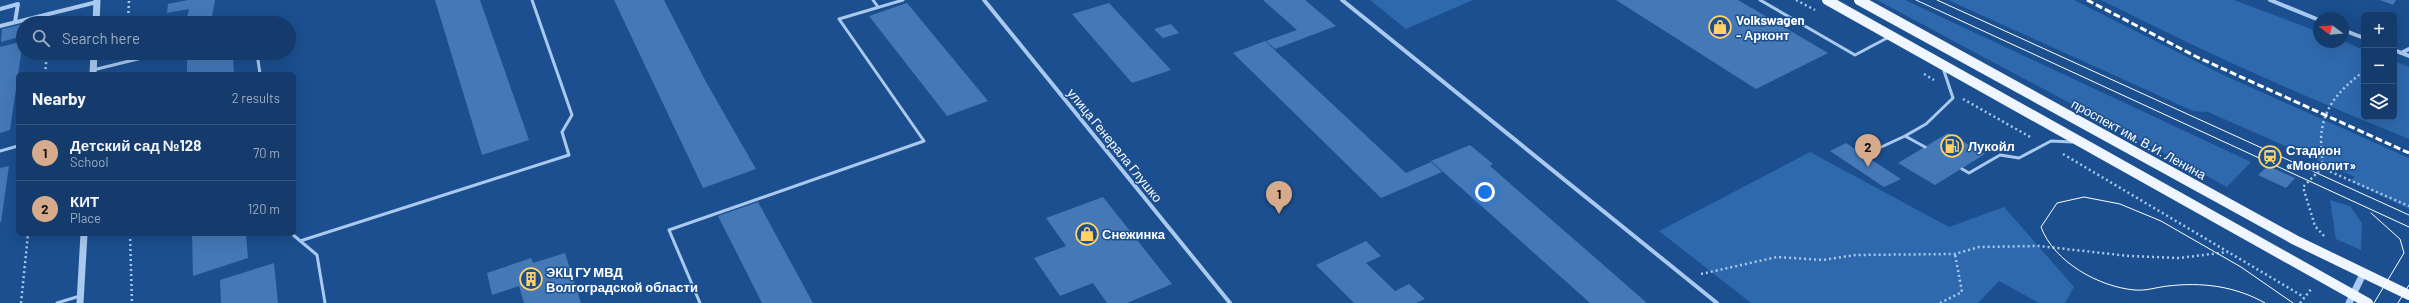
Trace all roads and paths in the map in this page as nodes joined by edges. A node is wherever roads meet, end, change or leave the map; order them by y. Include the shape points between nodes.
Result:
1 (129, 0) edge
2 (533, 0) edge
3 (873, 0) edge
4 (903, 0) edge
5 (984, 0) edge
6 (1342, 0) edge
7 (1760, 0) edge
8 (1827, 0) edge
9 (1859, 0) edge
10 (2270, 0) edge
11 (97, 1) edge
12 (18, 2) edge
13 (878, 7) junction
14 (0, 9) edge
15 (38, 16) edge
16 (96, 16) edge
17 (128, 16) edge
18 (2313, 18) edge
19 (15, 22) joint
20 (0, 26) edge
21 (2349, 32) edge
22 (1892, 36) junction
23 (2361, 37) edge
24 (2409, 49) edge
25 (2397, 51) edge
26 (2401, 53) junction
27 (2409, 56) edge
28 (46, 60) edge
29 (94, 60) edge
30 (137, 60) edge
31 (258, 60) edge
32 (1942, 64) junction
33 (45, 72) edge
34 (93, 72) edge
35 (260, 72) edge
36 (2361, 74) edge
37 (1906, 136) junction
38 (2081, 142) junction
39 (16, 147) edge
40 (1925, 147) dead end
41 (0, 151) edge
42 (1864, 155) dead end
43 (2322, 168) junction
44 (1962, 169) dead end
45 (2409, 206) edge
46 (28, 236) edge
47 (84, 236) edge
48 (130, 236) edge
49 (294, 236) edge
50 (2329, 239) dead end
51 (300, 241) junction
52 (2228, 252) dead end
53 (1955, 254) junction
54 (1700, 274) dead end
55 (2364, 274) junction
56 (2323, 277) junction
57 (2409, 294) edge
58 (81, 299) edge
59 (2352, 299) edge
60 (21, 303) edge
61 (57, 303) edge
62 (132, 303) edge
63 (325, 303) edge
64 (700, 303) edge
65 (1230, 303) edge
66 (1717, 303) edge
67 (1940, 303) edge
68 (2300, 303) edge
69 (2368, 303) edge

1 - 17 path
2 - 51 lane via 572,115 562,132 569,154
3 - 13 lane
4 - 13 lane
5 - 65 street, улица Генерала Глушко
6 - 66 street
7 - 22 lane via 1855,55
8 - 22 main road
9 - 55 main road, проспект им. В.И. Ленина via 2295,240
10 - 18 street
11 - 15 street
11 - 16 street
12 - 14 street
12 - 19 street
13 - 64 lane via 838,19 924,141 669,230
19 - 20 street
21 - 23 street
22 - 32 main road
24 - 26 street
25 - 26 street
26 - 27 street
28 - 33 path
29 - 34 street
30 - 34 lane
31 - 35 lane
32 - 37 lane via 1953,98 1926,124
32 - 38 main road
36 - 43 path via 2334,95 2325,114 2321,139
37 - 40 lane
37 - 42 lane
38 - 44 lane via 2051,141 2019,158 2000,155 1969,173
38 - 56 main road
39 - 41 lane
43 - 45 path
43 - 50 path via 2303,186 2315,226
46 - 60 path
47 - 58 street
48 - 62 path
49 - 51 lane
51 - 63 lane via 317,255
52 - 53 path via 2179,258 2128,256 2039,246 1979,247
53 - 54 path via 1856,255 1823,260 1776,257
53 - 67 path via 1962,292
55 - 57 main road, проспект им. В.И. Ленина
55 - 59 street
56 - 59 main road
56 - 68 path
58 - 61 lane
59 - 69 main road

